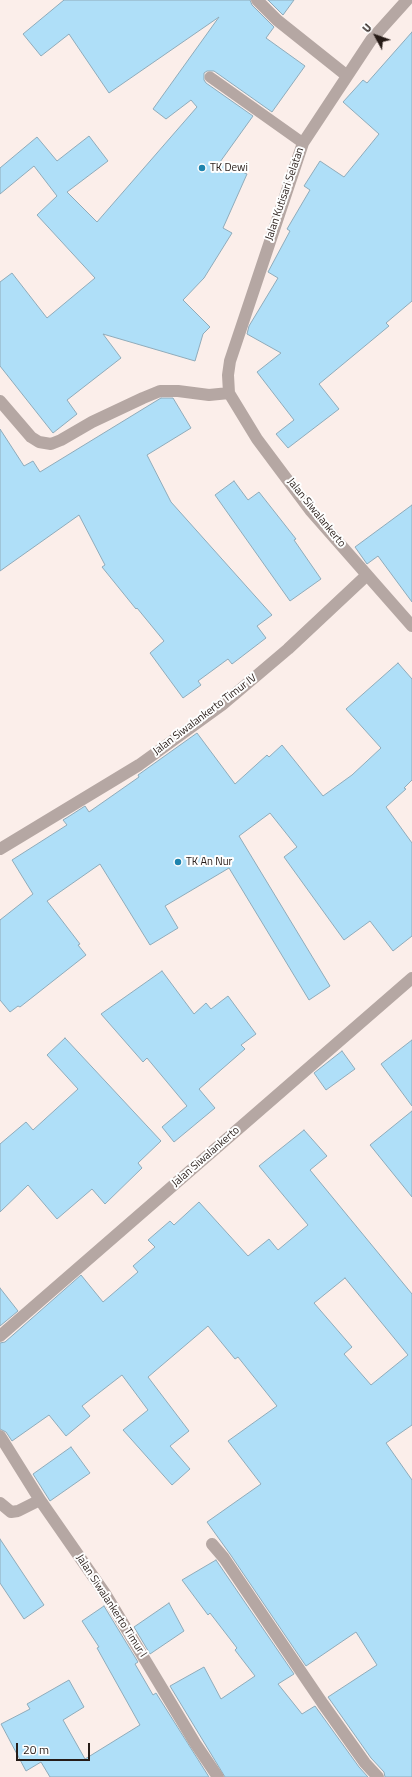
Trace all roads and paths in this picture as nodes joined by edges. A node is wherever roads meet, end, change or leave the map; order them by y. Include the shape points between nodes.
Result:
1 (257, 0) edge
2 (407, 0) edge
3 (346, 75) junction
4 (210, 77) dead end
5 (303, 143) junction
6 (229, 393) junction
7 (0, 401) edge
8 (366, 575) junction
9 (412, 626) edge
10 (0, 850) edge
11 (412, 978) edge
12 (0, 1336) edge
13 (0, 1436) edge
14 (40, 1500) junction
15 (0, 1503) edge
16 (212, 1544) dead end
17 (218, 1777) edge
18 (378, 1777) edge

1 - 3 street via 277,20
2 - 3 street, Jalan Kutisari Selatan via 371,40
3 - 5 street, Jalan Kutisari Selatan
4 - 5 lane
5 - 6 street, Jalan Kutisari Selatan via 230,361
6 - 7 street via 209,395 160,391 51,444 39,442 31,437
6 - 8 street, Jalan Siwalankerto via 257,439 310,510
8 - 9 street, Jalan Siwalankerto
8 - 10 street, Jalan Siwalankerto Timur IV via 288,649 222,705 138,765
11 - 12 street, Jalan Siwalankerto
13 - 14 street, Jalan Siwalankerto Timur I
14 - 15 street via 11,1512
14 - 17 street, Jalan Siwalankerto Timur I via 106,1595
16 - 18 street via 365,1763

